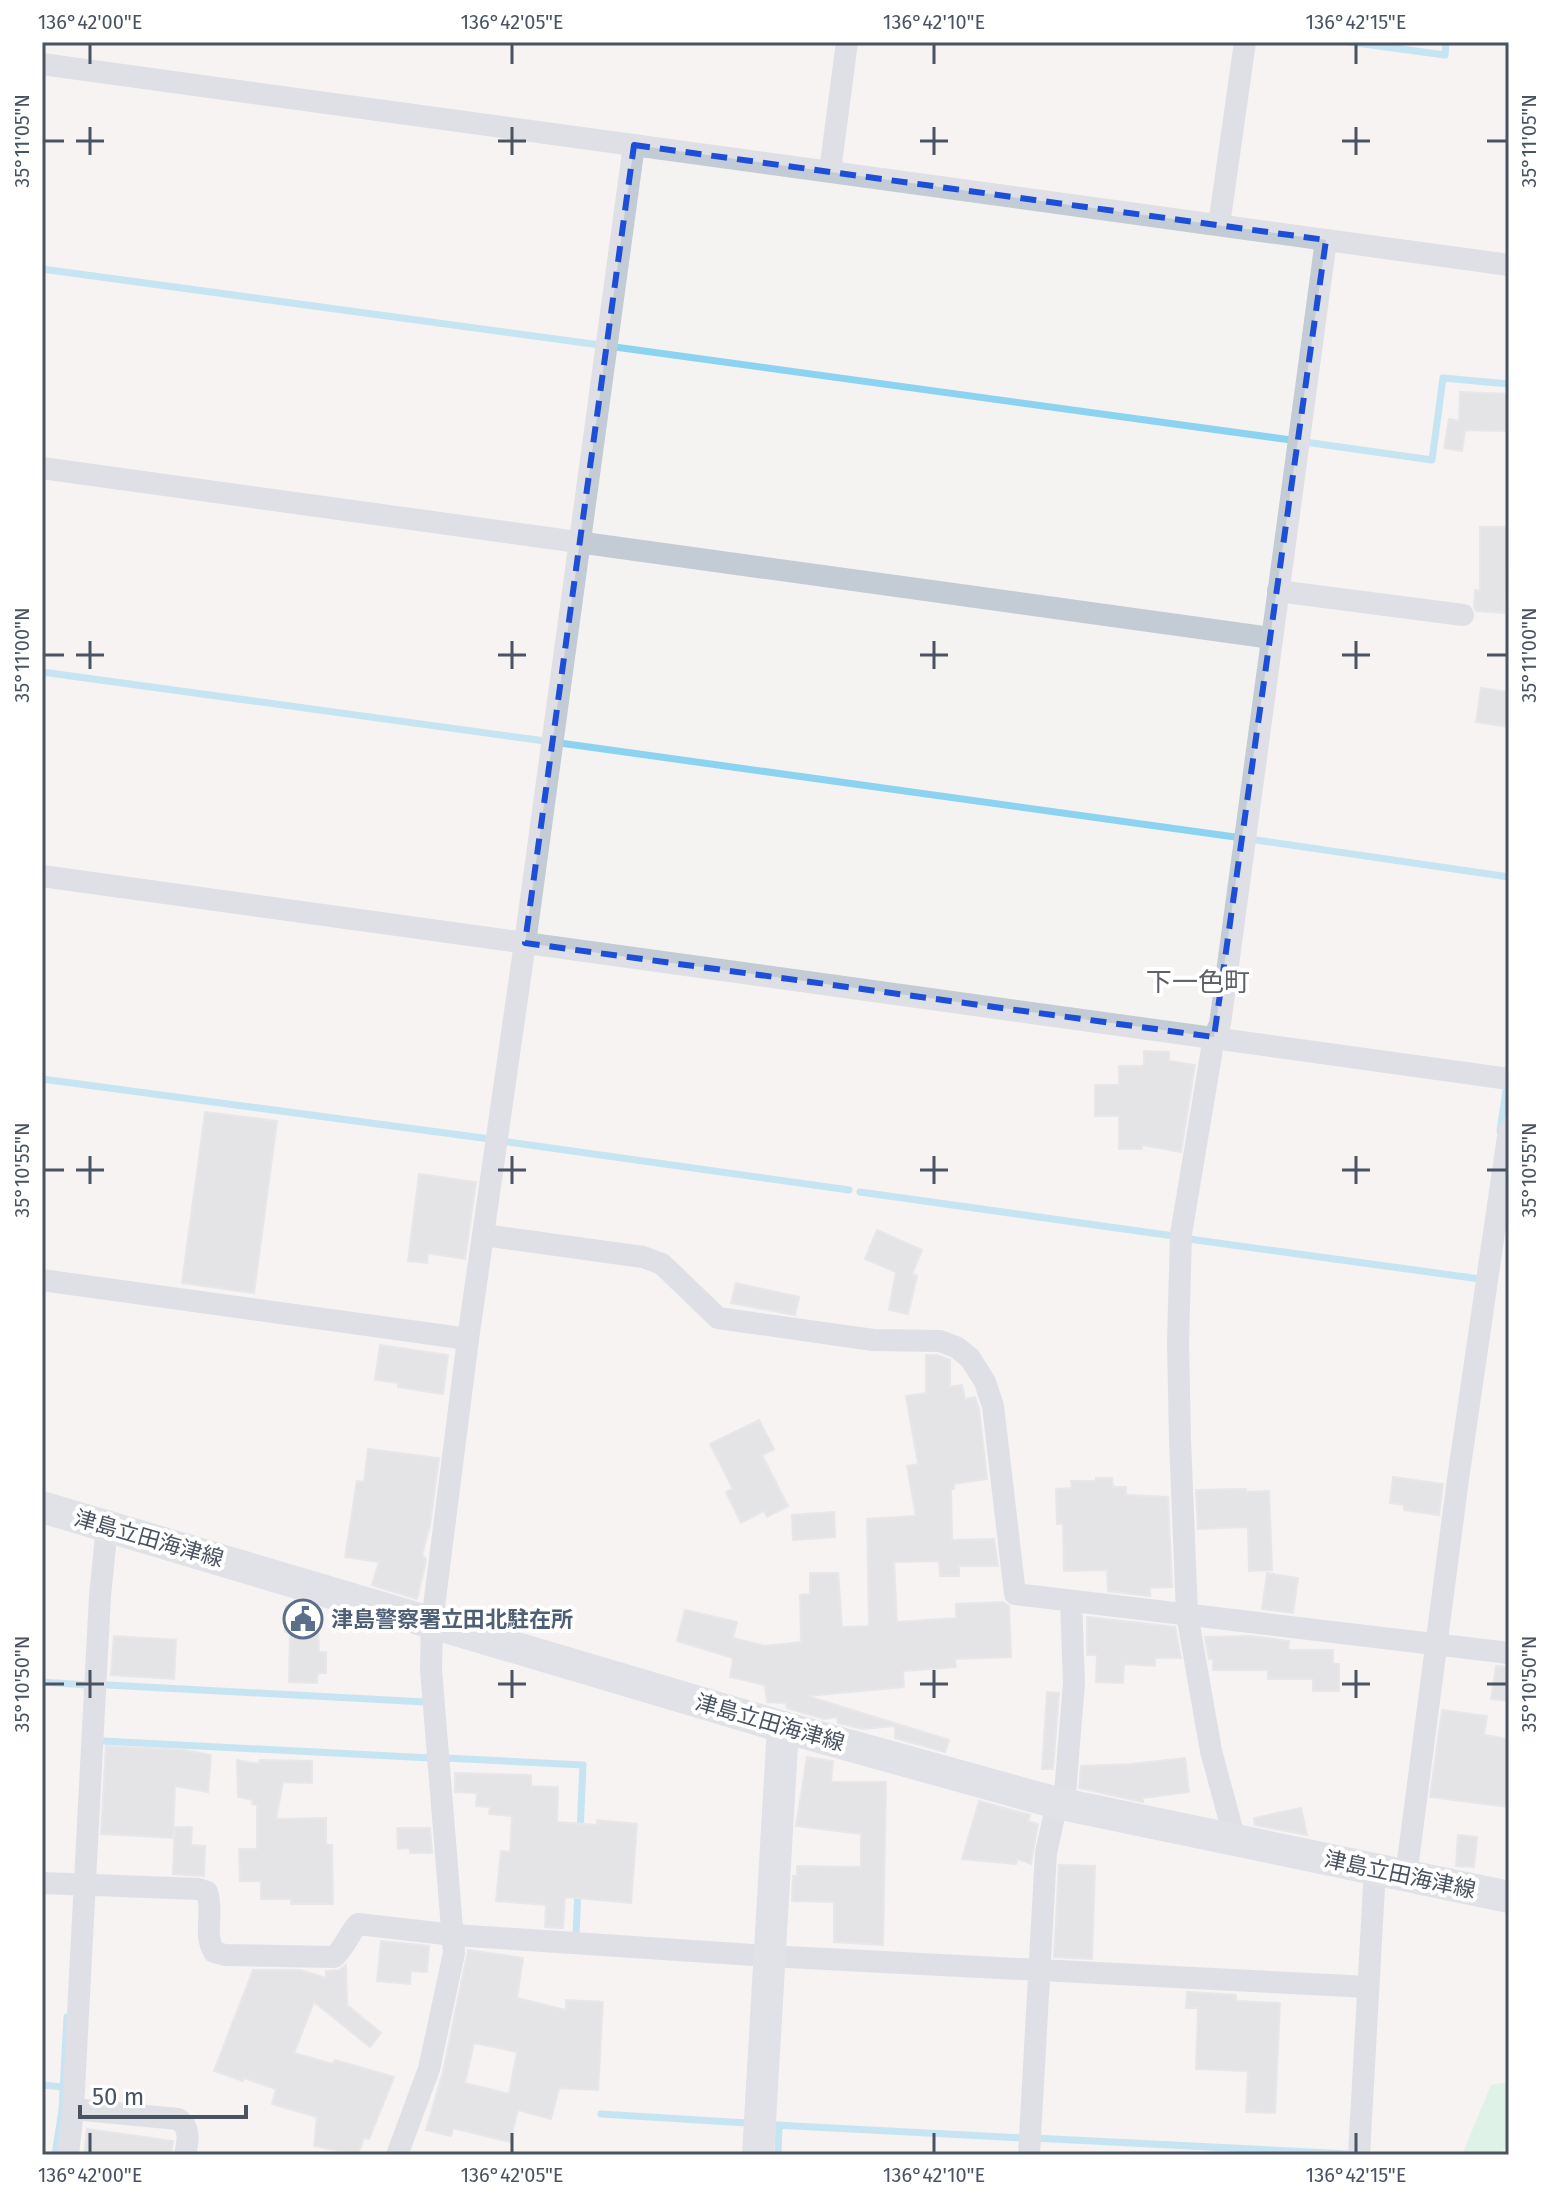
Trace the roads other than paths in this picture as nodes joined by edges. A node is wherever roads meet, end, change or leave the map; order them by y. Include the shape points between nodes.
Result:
1 (847, 42) edge
2 (1245, 42) edge
3 (42, 64) edge
4 (634, 145) junction
5 (830, 171) junction
6 (1219, 225) junction
7 (1326, 240) junction
8 (1509, 265) edge
9 (42, 468) edge
10 (578, 543) junction
11 (1278, 591) junction
12 (1463, 615) dead end
13 (1272, 638) junction
14 (42, 876) edge
15 (525, 943) junction
16 (1214, 1037) junction
17 (1509, 1079) edge
18 (1509, 1130) edge
19 (484, 1235) junction
20 (42, 1280) edge
21 (468, 1339) junction
22 (42, 1507) edge
23 (107, 1526) junction
24 (1071, 1601) junction
25 (1187, 1614) junction
26 (432, 1622) junction
27 (1438, 1646) junction
28 (1509, 1653) edge
29 (783, 1727) junction
30 (1061, 1804) junction
31 (1235, 1840) junction
32 (1375, 1869) junction
33 (1406, 1876) junction
34 (42, 1883) edge
35 (86, 1885) junction
36 (1509, 1897) edge
37 (454, 1935) junction
38 (768, 1956) junction
39 (1039, 1970) junction
40 (1368, 1987) junction
41 (73, 2109) junction
42 (68, 2155) edge
43 (185, 2155) edge
44 (397, 2155) edge
45 (758, 2155) edge
46 (1029, 2155) edge
47 (1359, 2155) edge

1 - 5 street
2 - 6 street
3 - 4 street
4 - 5 street
4 - 10 street
5 - 6 street
6 - 7 street
7 - 8 street
7 - 11 street
9 - 10 street
10 - 13 street
10 - 15 street
11 - 12 street
11 - 13 street
13 - 16 street via 1220,1024
14 - 15 street
15 - 16 street
15 - 19 street
16 - 17 street
16 - 25 street via 1181,1234 1178,1356
18 - 27 street
19 - 21 street
19 - 24 street via 643,1257 662,1264 718,1318 873,1340 940,1341 956,1347 970,1358 993,1406 1015,1594
20 - 21 street
21 - 26 street
22 - 23 main road, 津島立田海津線
23 - 26 main road, 津島立田海津線
23 - 35 street
24 - 25 street
24 - 30 street via 1074,1683
25 - 27 street
25 - 31 street via 1211,1751
26 - 29 main road, 津島立田海津線
26 - 37 street via 432,1683
27 - 28 street
27 - 33 street
29 - 30 main road, 津島立田海津線
29 - 38 main road
30 - 31 main road, 津島立田海津線
30 - 39 street via 1046,1853
31 - 32 main road, 津島立田海津線
32 - 33 main road, 津島立田海津線
32 - 40 street
33 - 36 main road, 津島立田海津線
34 - 35 street
35 - 37 street via 207,1892 208,1942 214,1952 225,1955 334,1957 358,1924
35 - 41 street
37 - 38 street
37 - 44 street via 429,2069
38 - 39 street
38 - 45 main road
39 - 40 street
39 - 46 street
40 - 47 street
41 - 42 street
41 - 43 street via 178,2119 187,2130

